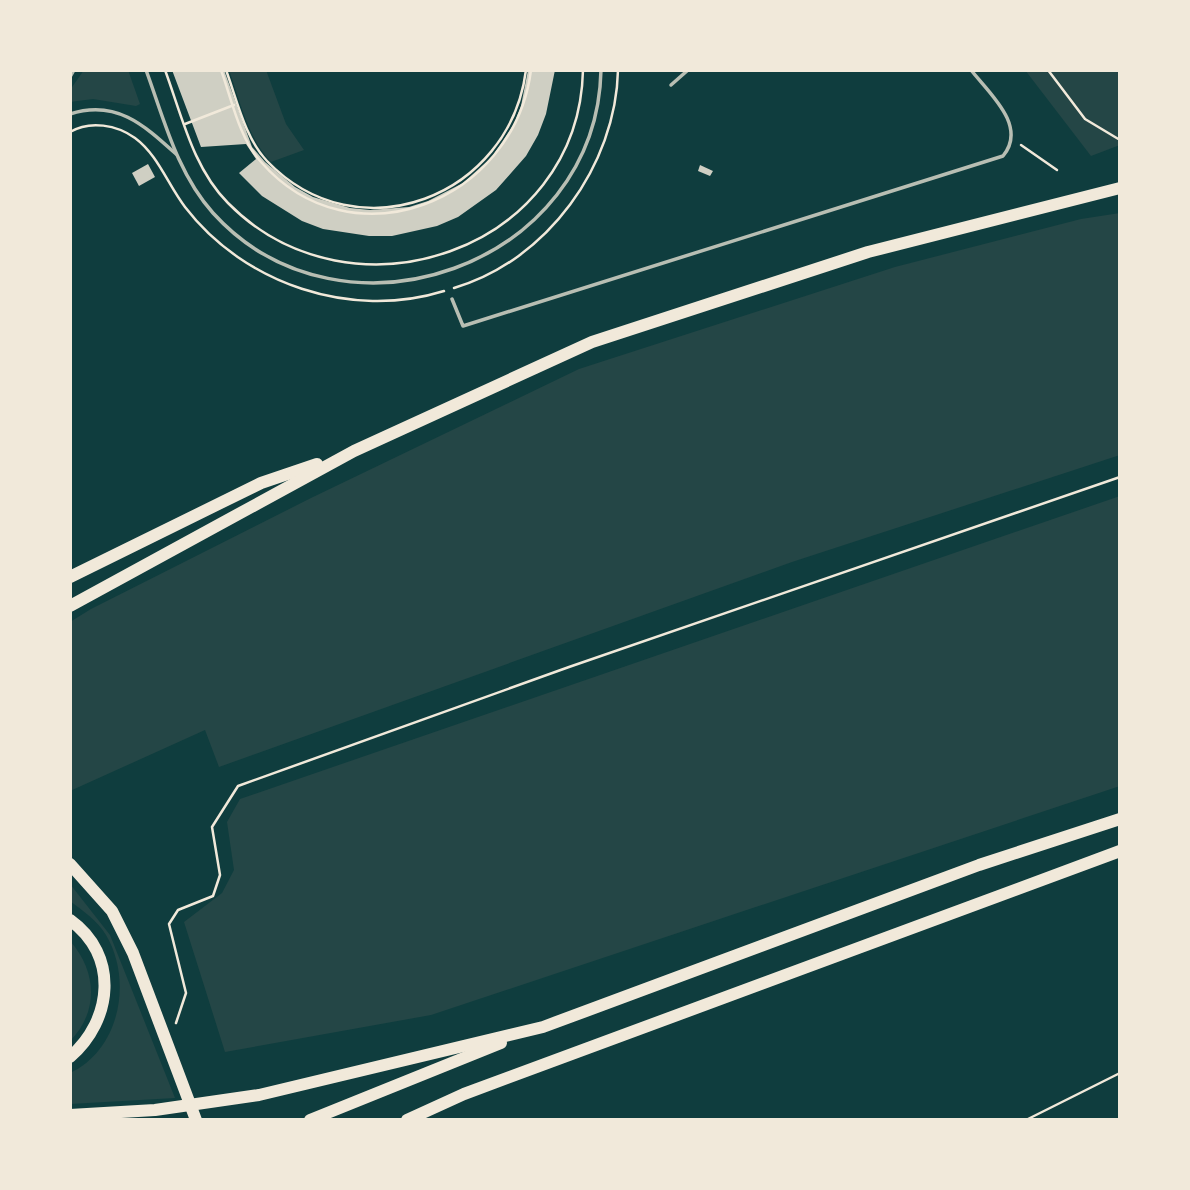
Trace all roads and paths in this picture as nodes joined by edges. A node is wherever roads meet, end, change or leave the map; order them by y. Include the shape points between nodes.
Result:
1 (74, 70) edge
2 (146, 70) edge
3 (165, 70) edge
4 (221, 70) edge
5 (226, 70) edge
6 (526, 70) edge
7 (531, 70) edge
8 (583, 70) edge
9 (601, 70) edge
10 (618, 70) edge
11 (688, 70) edge
12 (971, 70) edge
13 (1048, 70) edge
14 (70, 77) edge
15 (671, 85) dead end
16 (234, 105) junction
17 (70, 114) edge
18 (185, 124) junction
19 (70, 132) edge
20 (1012, 139) junction
21 (1120, 140) edge
22 (177, 155) junction
23 (1057, 170) dead end
24 (1120, 188) edge
25 (452, 299) dead end
26 (354, 451) junction
27 (1120, 477) edge
28 (70, 577) edge
29 (70, 606) edge
30 (1120, 819) edge
31 (1120, 851) edge
32 (70, 864) edge
33 (70, 920) edge
34 (543, 1027) junction
35 (166, 1047) junction
36 (70, 1057) edge
37 (1120, 1073) edge
38 (70, 1115) edge
39 (196, 1120) edge
40 (310, 1120) edge
41 (407, 1120) edge
42 (1026, 1120) edge

1 - 14 lane
2 - 22 lane
3 - 18 path
4 - 16 path
5 - 6 path via 254,146 267,161 314,194 370,208 427,199 477,169 512,123
7 - 16 path via 516,125 494,159 447,195 390,212 340,208 294,190 250,148
8 - 18 path via 580,100 565,145 526,203 469,244 405,264 362,266 330,260 298,251 260,230 213,186 201,168
9 - 22 lane via 590,129 555,196 499,248 431,277 360,283 314,275 270,257 214,214 185,176
10 - 19 path via 614,107 597,159 551,227 485,276 410,299 334,297 262,272 201,226 153,154 137,139 118,127 97,125
11 - 15 lane
12 - 20 lane via 1009,119
13 - 21 path via 1085,120
16 - 18 path
17 - 22 lane via 93,110 132,117
20 - 23 path
20 - 25 lane via 1003,156 985,164 463,326
24 - 26 main road via 868,252 592,342
26 - 28 main road via 261,483
26 - 29 main road
27 - 35 path via 238,786 212,827 220,876 213,896 178,910 169,924 186,993
30 - 34 main road via 979,866
31 - 41 main road via 464,1094
32 - 35 main road via 112,911 133,953
33 - 36 main road via 93,942 102,961 105,993 90,1037
34 - 38 main road via 259,1095 155,1110
34 - 40 main road
35 - 39 main road
37 - 42 path

